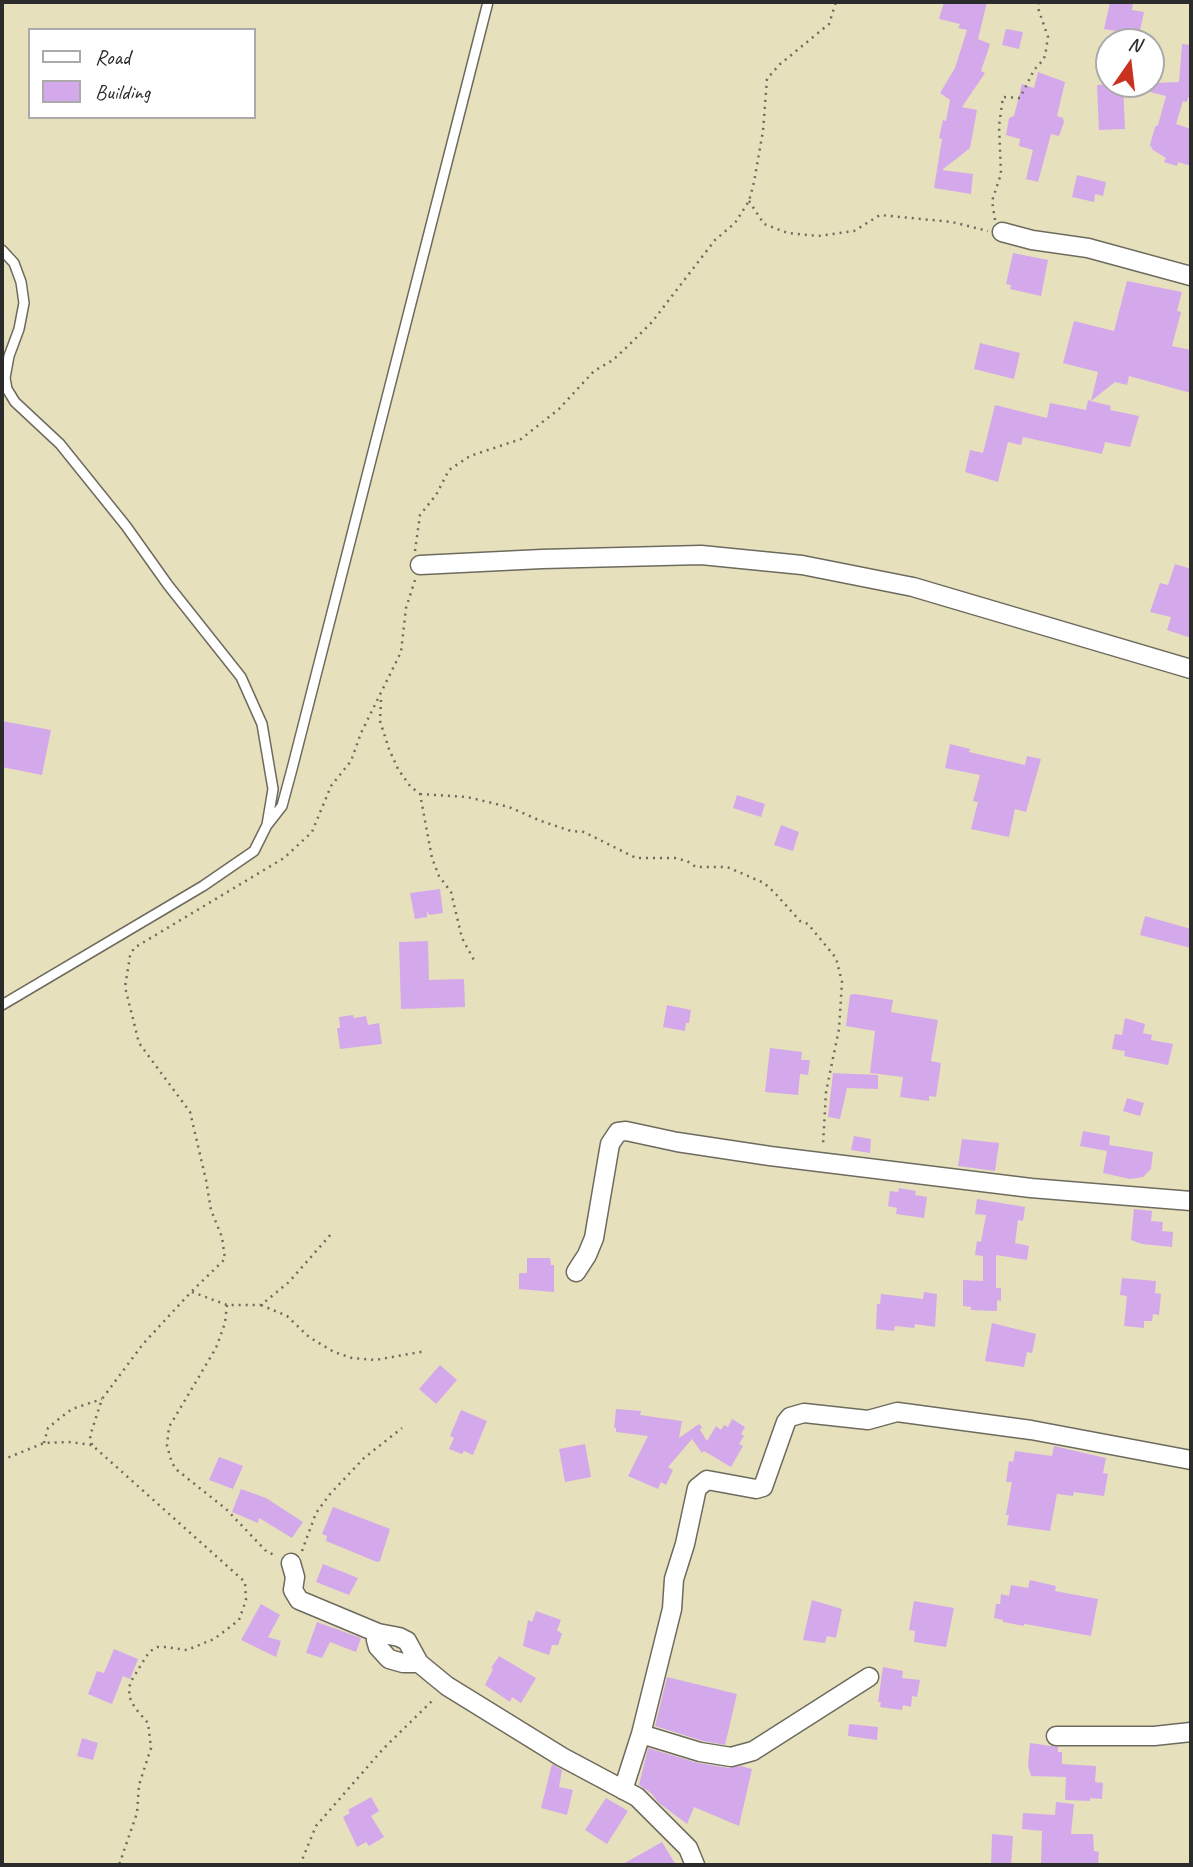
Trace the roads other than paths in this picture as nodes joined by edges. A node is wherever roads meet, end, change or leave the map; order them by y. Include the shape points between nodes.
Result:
1 (488, 2) edge
2 (1002, 232) road end
3 (2, 250) edge
4 (1191, 275) edge
5 (420, 565) road end
6 (1191, 668) edge
7 (267, 825) junction
8 (2, 1005) edge
9 (1191, 1201) edge
10 (576, 1272) dead end
11 (1191, 1460) edge
12 (291, 1563) road end
13 (869, 1677) dead end
14 (1191, 1732) edge
15 (641, 1734) junction
16 (1056, 1736) dead end
17 (623, 1790) junction
18 (695, 1865) edge

1 - 7 lane via 292,769 282,806
2 - 4 street
3 - 7 lane via 14,263 24,303 9,356 7,389 118,515 241,677 262,724 273,789
5 - 6 street via 701,555 802,565 913,587
7 - 8 lane via 254,851 203,886
9 - 10 street via 1031,1188 618,1132 607,1156 594,1238
11 - 15 street via 1031,1430 897,1412 869,1420 804,1413 790,1417 763,1487 707,1480 696,1488
12 - 17 street via 293,1590 299,1600 378,1633 378,1647 389,1659 419,1663 447,1686
13 - 15 street via 753,1751 731,1757
14 - 16 street
15 - 17 street
17 - 18 street via 637,1797 688,1848

